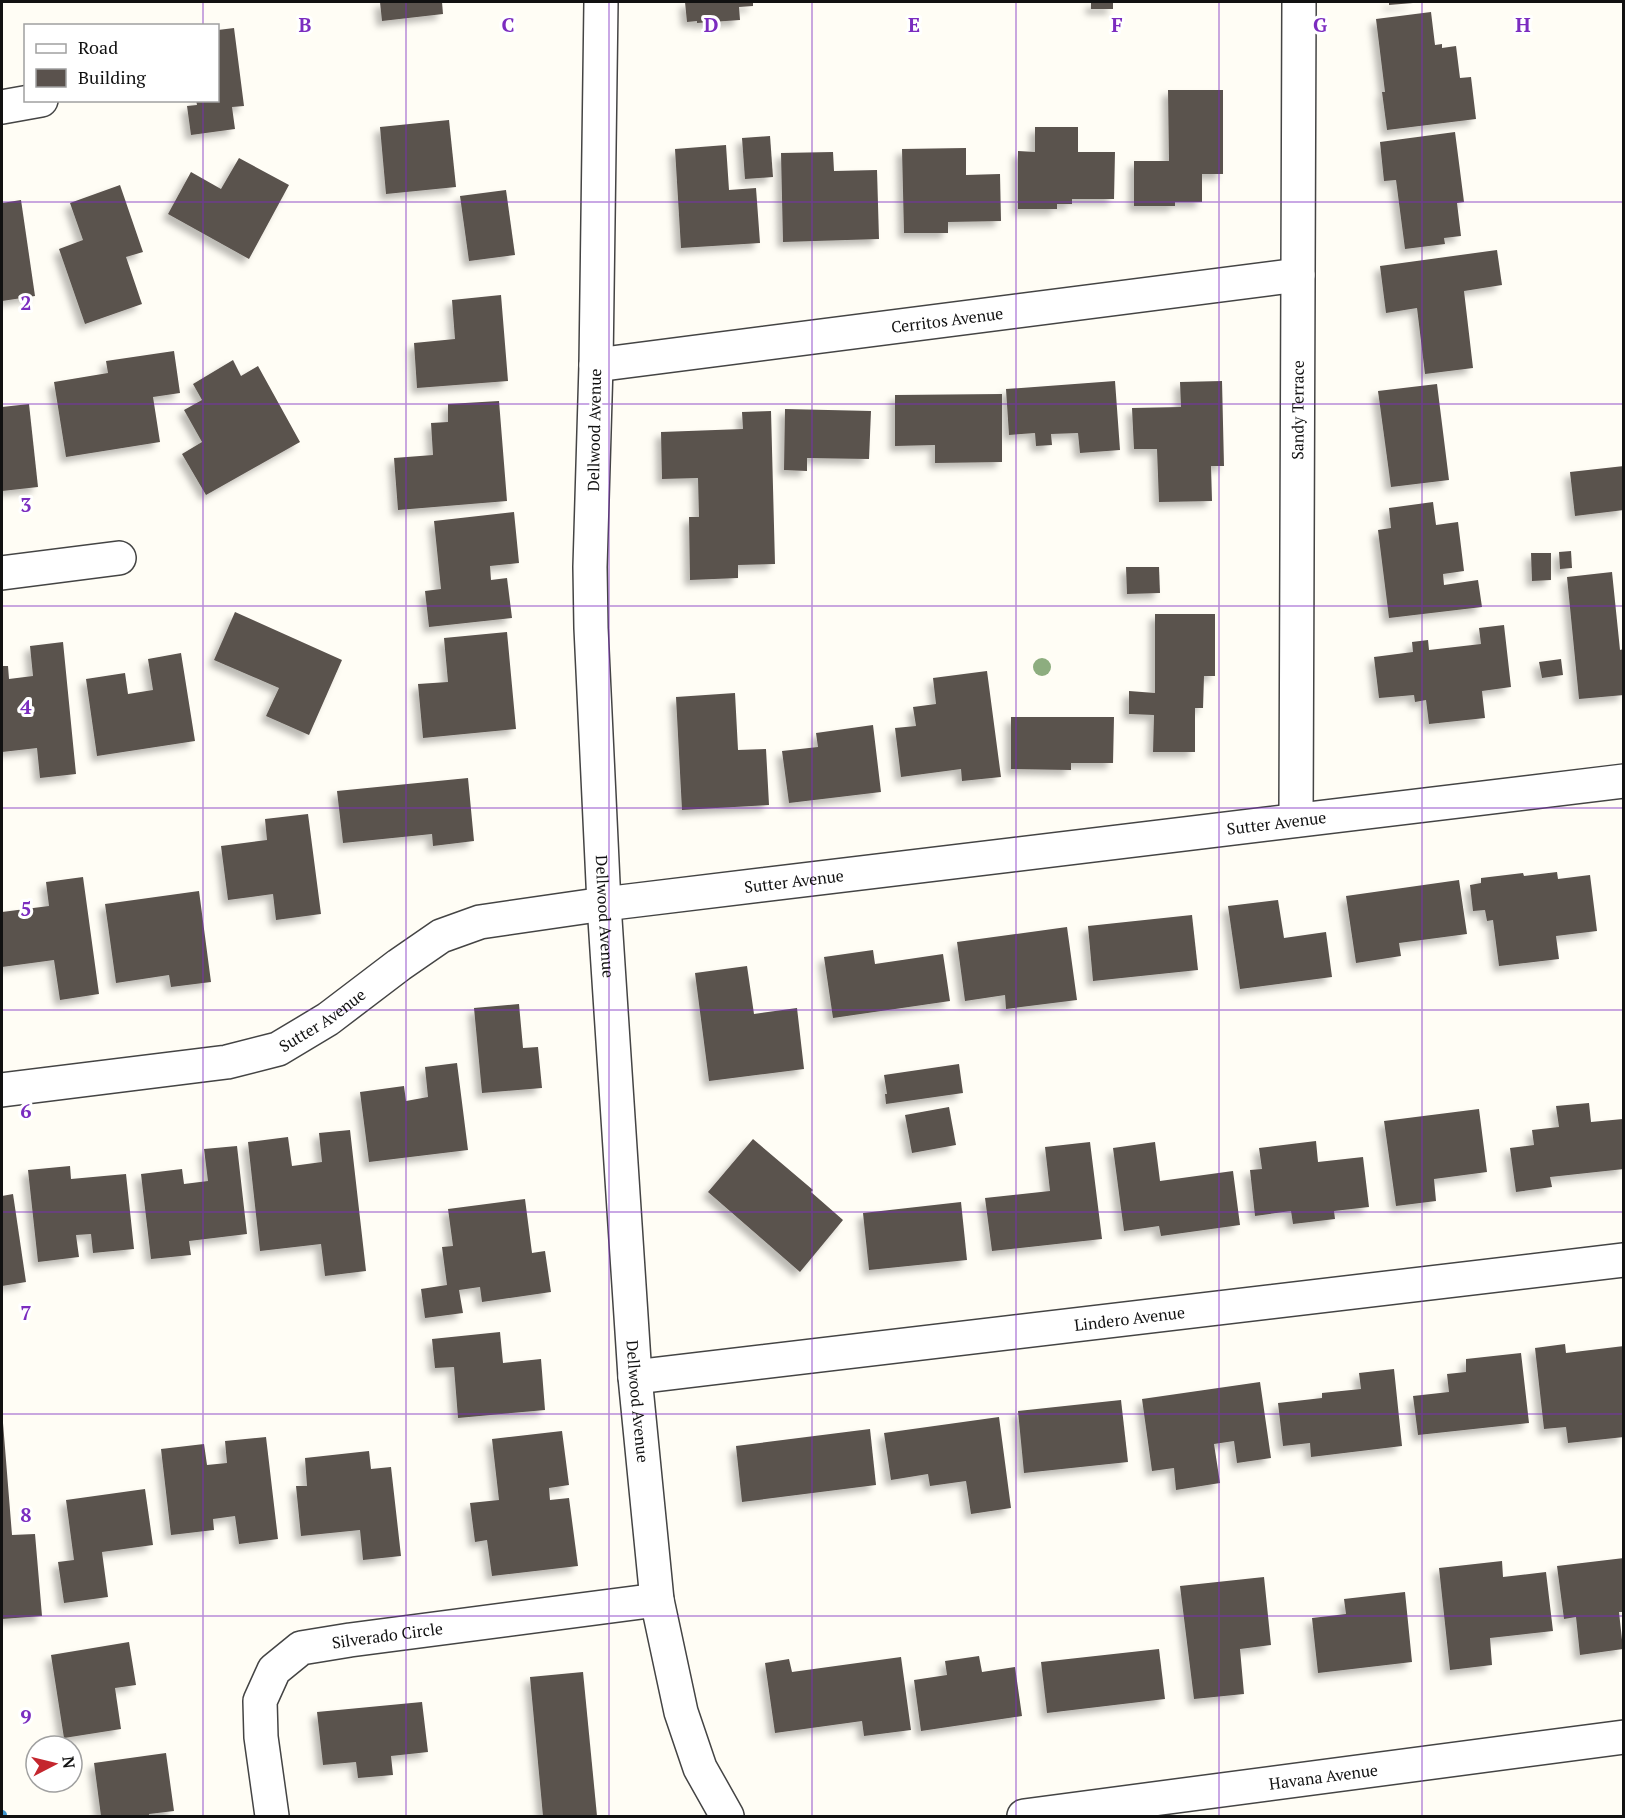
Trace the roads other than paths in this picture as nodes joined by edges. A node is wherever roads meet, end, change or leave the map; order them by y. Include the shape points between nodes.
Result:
1 (601, 2) edge
2 (1299, 2) edge
3 (30, 102) edge
4 (2, 107) edge
5 (1298, 275) junction
6 (596, 365) junction
7 (119, 558) dead end
8 (2, 573) edge
9 (1623, 781) edge
10 (1296, 820) junction
11 (604, 904) junction
12 (2, 1090) edge
13 (1623, 1260) edge
14 (635, 1377) junction
15 (657, 1600) junction
16 (1623, 1737) edge
17 (272, 1816) edge
18 (727, 1816) edge
19 (1024, 1816) edge

1 - 6 street, Dellwood Avenue
2 - 5 street, Sandy Terrace
3 - 4 street
5 - 6 street, Cerritos Avenue
5 - 10 street, Sandy Terrace
6 - 11 street, Dellwood Avenue via 590,567
7 - 8 street
9 - 10 street, Sutter Avenue
10 - 11 street, Sutter Avenue
11 - 12 street, Sutter Avenue via 480,922 441,936 328,1019 278,1049 227,1062
11 - 14 street, Dellwood Avenue
13 - 14 street, Lindero Avenue
14 - 15 street, Dellwood Avenue
15 - 17 street, Silverado Circle via 301,1648 274,1670 260,1701
15 - 18 street, Dellwood Avenue via 681,1713 700,1768
16 - 19 street, Havana Avenue

